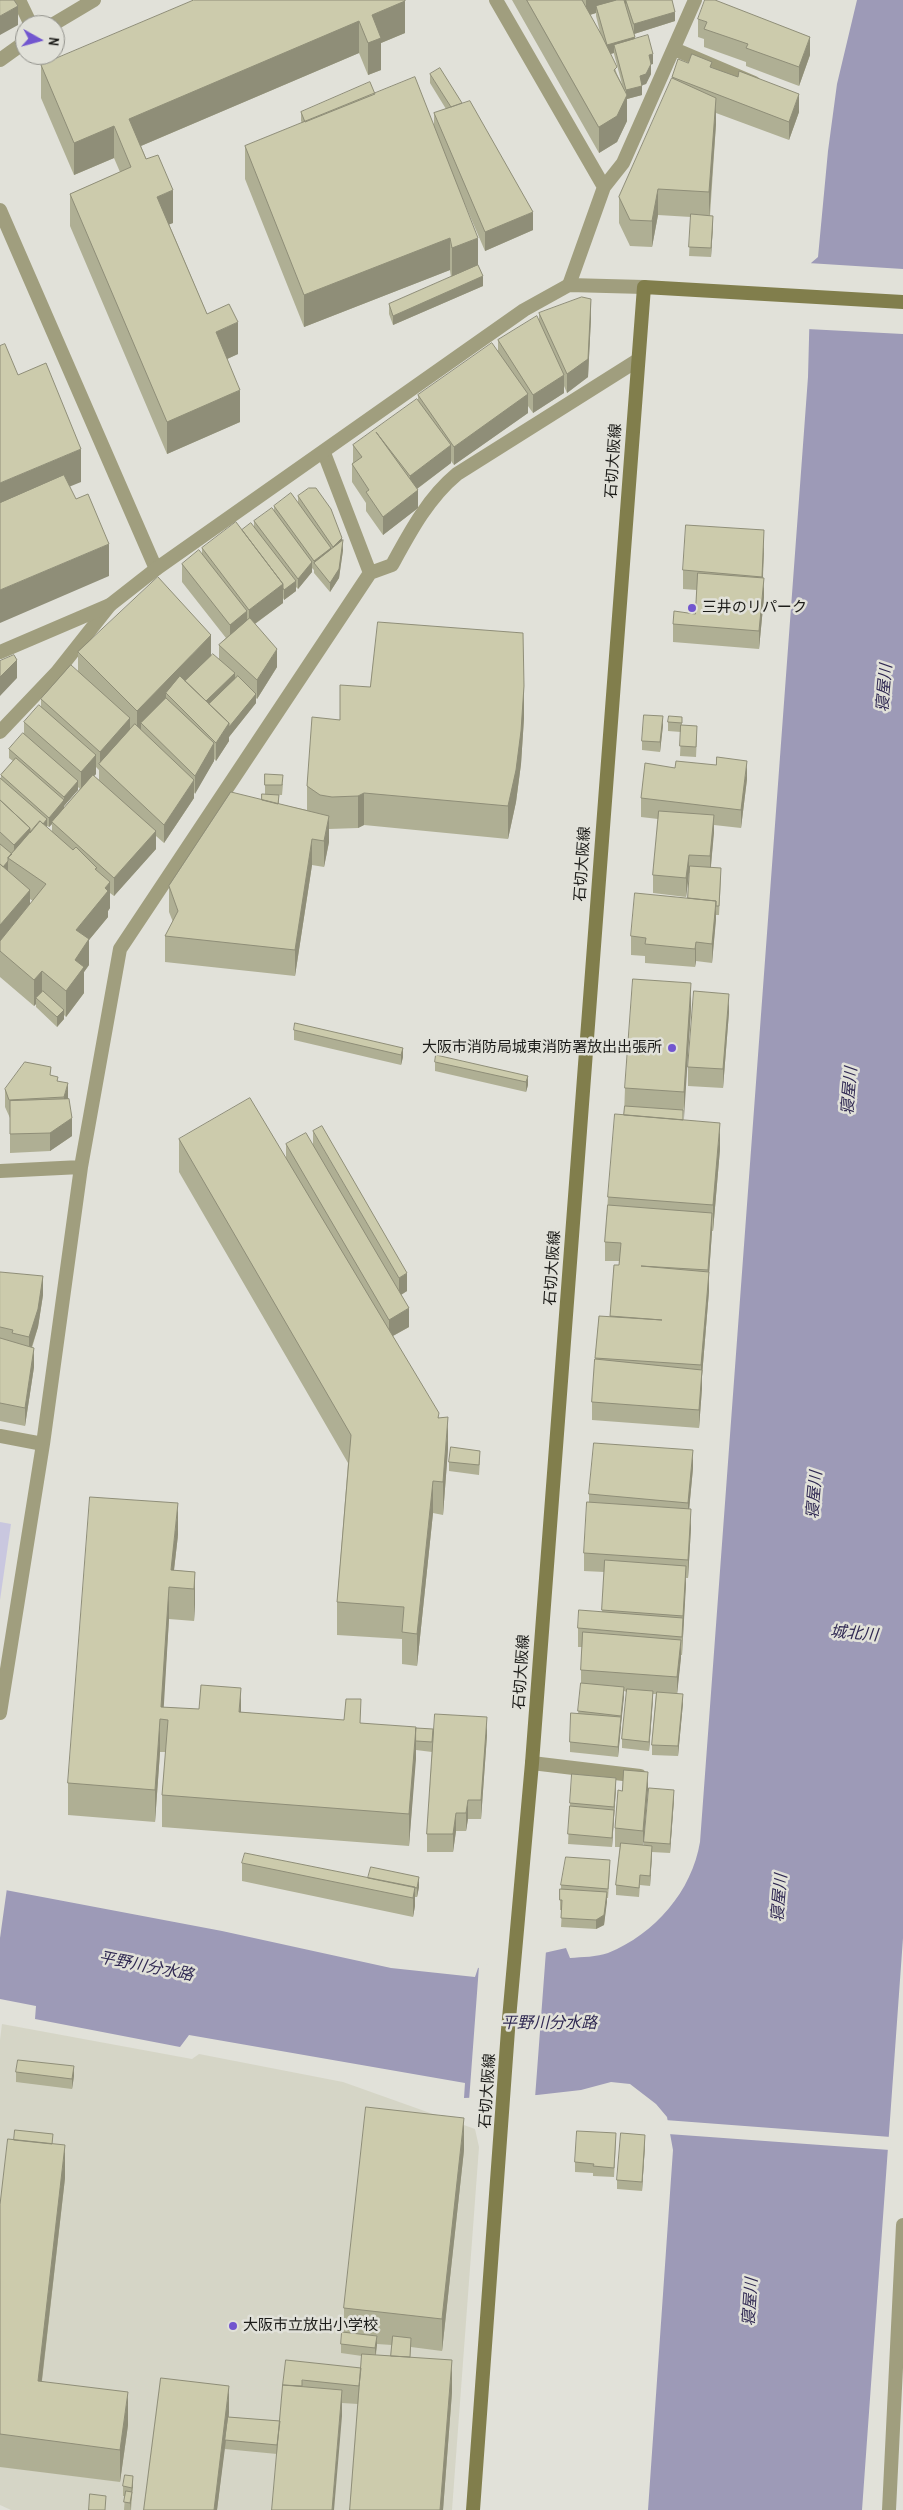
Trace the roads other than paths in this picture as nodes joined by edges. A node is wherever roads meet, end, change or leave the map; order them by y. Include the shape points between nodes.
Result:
1 (19, 0) edge
2 (94, 0) edge
3 (496, 0) edge
4 (695, 0) edge
5 (26, 15) edge
6 (65, 17) edge
7 (15, 49) edge
8 (674, 49) junction
9 (0, 60) edge
10 (769, 90) edge
11 (604, 187) junction
12 (0, 210) edge
13 (569, 285) junction
14 (644, 287) junction
15 (903, 302) edge
16 (638, 360) junction
17 (324, 453) junction
18 (156, 569) junction
19 (370, 573) junction
20 (110, 605) junction
21 (0, 652) edge
22 (0, 732) edge
23 (80, 1167) junction
24 (0, 1171) edge
25 (0, 1436) edge
26 (43, 1444) junction
27 (0, 1713) edge
28 (532, 1763) junction
29 (640, 1776) edge
30 (903, 2226) edge
31 (898, 2463) edge
32 (473, 2510) edge
33 (889, 2510) edge

1 - 5 street
2 - 6 street
3 - 11 street
4 - 8 street
7 - 9 street
8 - 10 street
8 - 11 street via 624,163
11 - 13 street
12 - 18 street
13 - 14 street
13 - 17 street via 524,310
14 - 15 main road
14 - 16 main road, 石切大阪線
16 - 19 street via 443,485 392,565
16 - 28 main road, 石切大阪線
17 - 18 street
17 - 19 street
18 - 20 street
19 - 23 street via 120,948
20 - 21 street
20 - 22 street via 57,672
23 - 24 street
23 - 26 street
25 - 26 street
26 - 27 street
28 - 29 street
28 - 32 main road, 石切大阪線 via 514,1956
30 - 31 street via 899,2283
31 - 33 street

